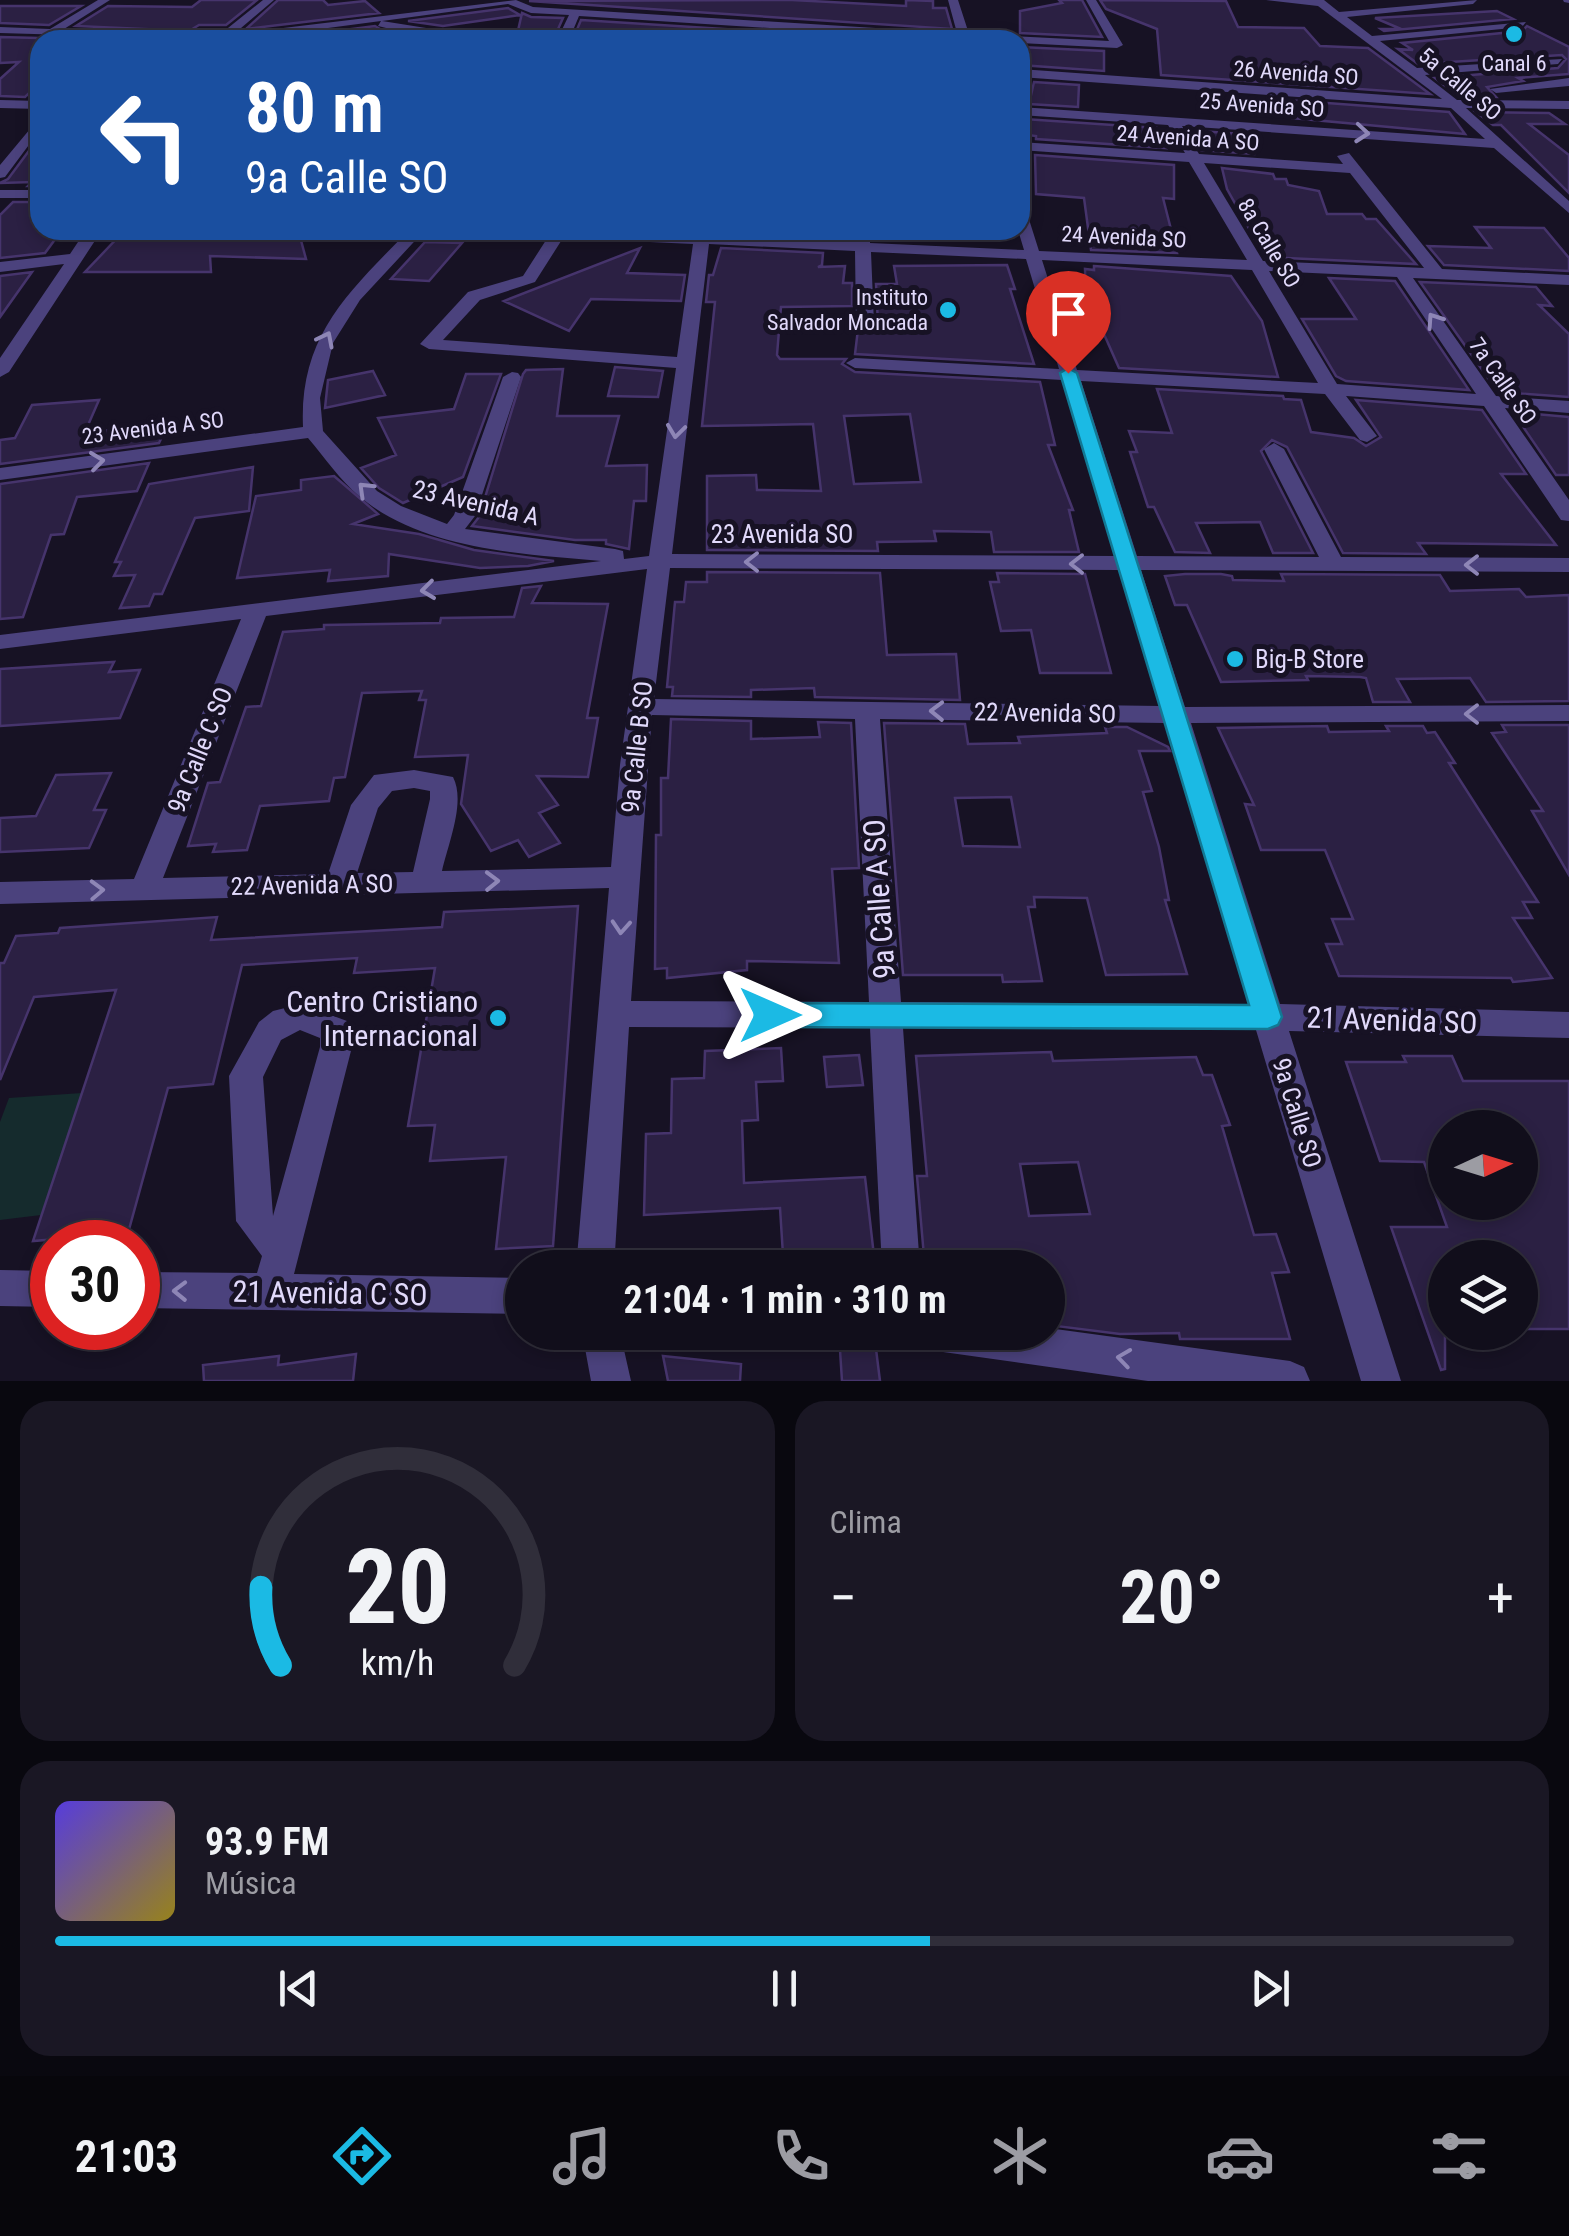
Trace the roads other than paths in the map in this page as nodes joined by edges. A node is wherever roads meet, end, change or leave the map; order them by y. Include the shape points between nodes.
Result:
1 (105, 0) edge
2 (269, 0) edge
3 (392, 0) edge
4 (510, 0) edge
5 (953, 0) edge
6 (1092, 0) edge
7 (1271, 0) edge
8 (1320, 1) edge
9 (1473, 1) edge
10 (575, 13) junction
11 (1338, 15) junction
12 (374, 20) junction
13 (1522, 24) dead end
14 (0, 30) edge
15 (55, 30) edge
16 (232, 30) edge
17 (296, 30) edge
18 (408, 30) edge
19 (567, 30) edge
20 (879, 30) edge
21 (962, 30) edge
22 (30, 31) edge
23 (1465, 36) dead end
24 (1030, 40) edge
25 (1373, 41) junction
26 (1558, 61) dead end
27 (1416, 72) junction
28 (1030, 75) edge
29 (1569, 82) edge
30 (1441, 92) junction
31 (0, 104) edge
32 (30, 104) edge
33 (1454, 104) junction
34 (1569, 105) edge
35 (1030, 112) edge
36 (1171, 119) junction
37 (1325, 130) junction
38 (30, 134) edge
39 (1500, 144) junction
40 (1030, 147) edge
41 (1192, 158) junction
42 (1354, 170) junction
43 (0, 174) edge
44 (0, 194) edge
45 (30, 194) edge
46 (1569, 209) edge
47 (87, 240) edge
48 (408, 240) edge
49 (553, 240) edge
50 (702, 240) edge
51 (863, 240) edge
52 (874, 240) edge
53 (1028, 240) edge
54 (1032, 255) junction
55 (74, 258) junction
56 (1257, 266) junction
57 (0, 267) edge
58 (1402, 272) junction
59 (1437, 274) junction
60 (1562, 280) edge
61 (1569, 293) edge
62 (865, 324) dead end
63 (3, 363) edge
64 (675, 363) junction
65 (855, 363) dead end
66 (1068, 373) junction
67 (512, 377) dead end
68 (1331, 389) junction
69 (1489, 402) junction
70 (1569, 408) edge
71 (313, 432) junction
72 (1367, 436) dead end
73 (1274, 449) dead end
74 (0, 474) edge
75 (1569, 515) edge
76 (452, 531) junction
77 (659, 561) junction
78 (1128, 565) junction
79 (1334, 565) junction
80 (1569, 566) edge
81 (256, 612) junction
82 (0, 642) edge
83 (640, 706) junction
84 (867, 710) junction
85 (1569, 713) edge
86 (1174, 715) junction
87 (625, 878) junction
88 (425, 882) junction
89 (340, 884) junction
90 (144, 889) junction
91 (0, 893) edge
92 (614, 1014) junction
93 (887, 1015) junction
94 (1268, 1017) junction
95 (1569, 1025) edge
96 (597, 1250) edge
97 (901, 1250) edge
98 (282, 1252) junction
99 (0, 1288) edge
100 (30, 1289) edge
101 (160, 1290) edge
102 (272, 1292) junction
103 (505, 1296) edge
104 (605, 1350) edge
105 (1065, 1350) edge
106 (611, 1381) edge
107 (1290, 1381) edge
108 (1381, 1381) edge

1 - 15 street
2 - 16 street
3 - 12 street
4 - 10 street via 520,8
4 - 12 street
5 - 21 street
6 - 24 street via 1118,44
7 - 8 street
8 - 11 street, 5a Calle SO
9 - 11 street
10 - 19 street
10 - 20 street
11 - 25 street, 5a Calle SO
12 - 17 street
12 - 18 street
13 - 25 street
14 - 22 street
23 - 25 street
25 - 27 street, 5a Calle SO
26 - 27 street
27 - 30 street, 5a Calle SO
28 - 33 street, 26 Avenida SO
29 - 30 street
30 - 33 street, 5a Calle SO
31 - 32 street
33 - 34 street, 26 Avenida SO
33 - 39 street, 5a Calle SO
35 - 36 street, 25 Avenida SO
36 - 37 street, 25 Avenida SO
36 - 41 street, 8a Calle SO
37 -> 39 street, 25 Avenida SO
37 - 42 street
38 - 43 street
39 - 46 street, 5a Calle SO
40 - 41 street, 24 Avenida A SO
41 - 42 street, 24 Avenida A SO
41 - 56 street, 8a Calle SO
42 - 59 street
44 - 45 street
47 - 55 street
71 -> 48 street via 308,400 325,335
49 - 64 street via 529,278 474,296 429,344
50 - 64 street, 9a Calle B SO
51 - 62 street
52 - 54 street, 24 Avenida SO
53 - 54 street, 9a Calle SO
54 - 56 street, 24 Avenida SO
54 - 66 street, 9a Calle SO
55 - 57 street
55 - 63 street
56 - 58 street, 24 Avenida SO
56 - 68 street, 8a Calle SO
58 - 59 street, 24 Avenida SO
69 -> 58 street, 7a Calle SO
59 - 60 street, 24 Avenida SO
60 - 61 street
64 -> 77 street, 9a Calle B SO
65 - 66 street
66 - 68 street
66 - 78 street, 9a Calle SO
67 - 76 street via 464,516
68 - 69 street
68 - 72 street, 8a Calle SO
69 - 70 street
69 - 75 street, 7a Calle SO
74 -> 71 street, 23 Avenida A SO
76 -> 71 street, 23 Avenida A via 396,512 369,494
73 - 79 street
76 - 77 street, 23 Avenida A
78 -> 77 street, 23 Avenida SO
77 -> 81 street, 23 Avenida SO
77 - 83 street, 9a Calle B SO
78 - 79 street, 23 Avenida SO
78 - 86 street, 9a Calle SO
80 -> 79 street, 23 Avenida SO
81 - 82 street, 23 Avenida SO
81 - 90 street, 9a Calle C SO
83 - 84 street, 22 Avenida SO
83 - 87 street, 9a Calle B SO
86 -> 84 street, 22 Avenida SO
84 - 93 street, 9a Calle A SO
85 -> 86 street, 22 Avenida SO
86 - 94 street, 9a Calle SO
88 -> 87 street, 22 Avenida A SO
87 -> 92 street, 9a Calle B SO
88 - 89 street, 22 Avenida A SO
88 - 89 street via 443,784 414,779 384,782 364,805
89 - 90 street, 22 Avenida A SO
91 -> 90 street, 22 Avenida A SO
92 - 93 street, 21 Avenida SO
92 - 96 street, 9a Calle B SO
93 - 94 street, 21 Avenida SO
93 - 97 street, 9a Calle A SO
94 - 95 street, 21 Avenida SO
94 - 108 street, 9a Calle SO
98 - 98 street via 336,1047 336,1030 301,1017 270,1031 246,1076 254,1221
98 - 102 street
99 - 100 street
102 -> 101 street, 21 Avenida C SO
102 - 103 street, 21 Avenida C SO
104 - 106 street
107 -> 105 street

